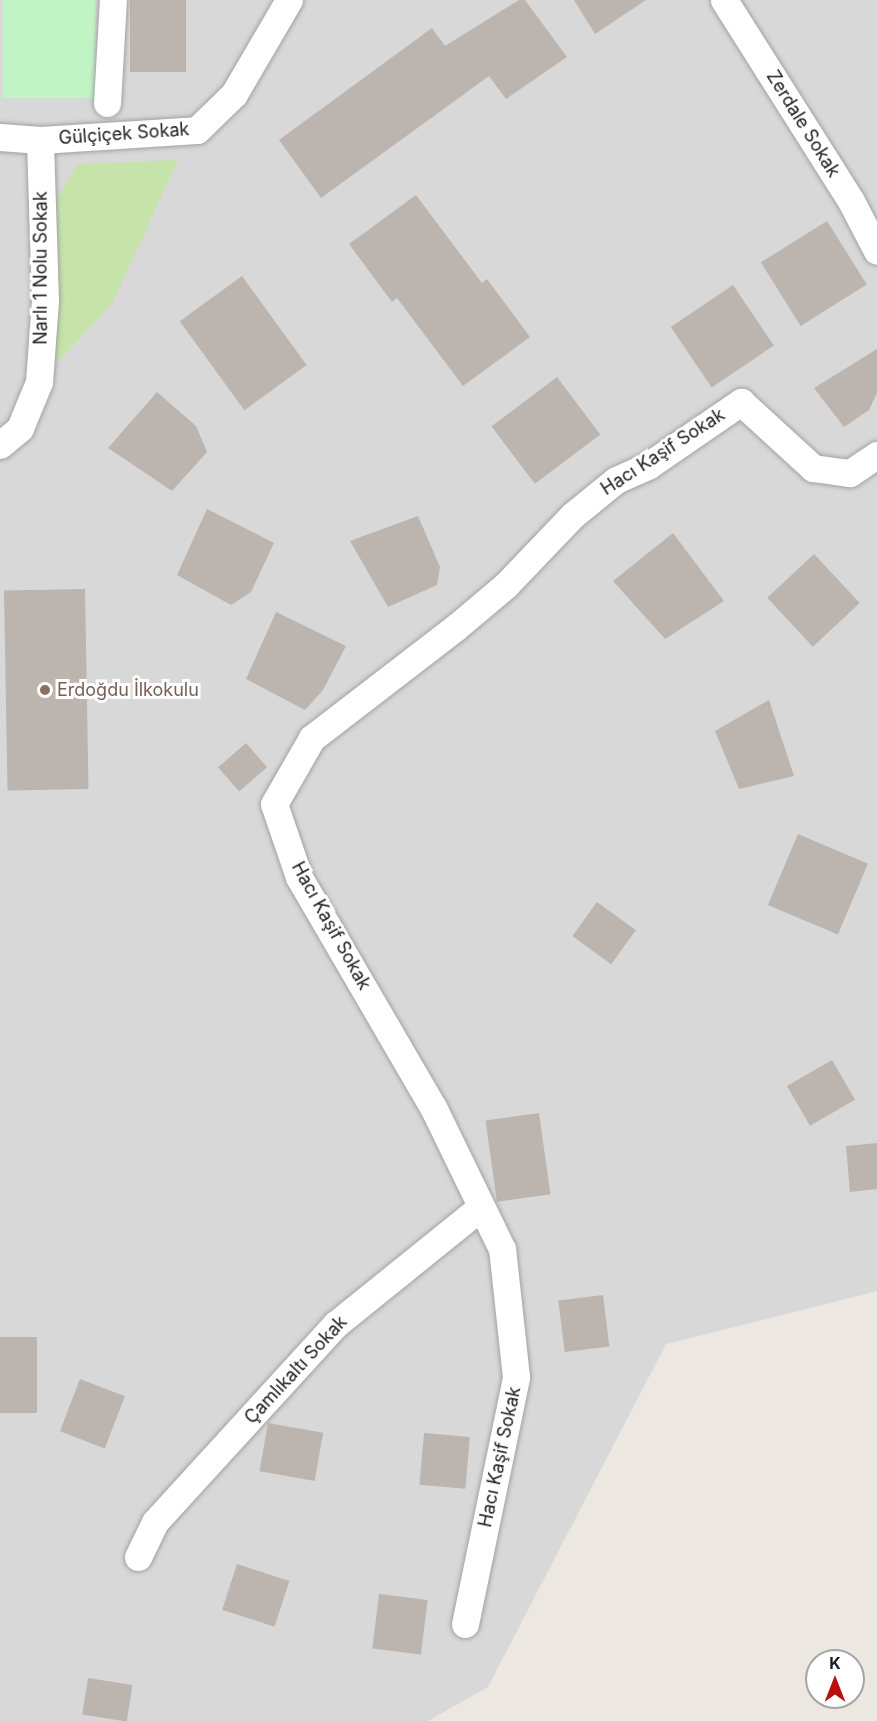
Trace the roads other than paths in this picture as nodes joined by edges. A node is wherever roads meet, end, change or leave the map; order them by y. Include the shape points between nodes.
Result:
1 (113, 0) edge
2 (289, 0) edge
3 (724, 0) edge
4 (107, 103) dead end
5 (0, 136) edge
6 (40, 140) junction
7 (877, 251) edge
8 (10, 437) edge
9 (877, 455) edge
10 (481, 1207) junction
11 (138, 1557) dead end
12 (465, 1624) dead end

1 - 4 street
2 - 6 street, Gülçiçek Sokak via 234,94 197,130
3 - 7 street, Zerdale Sokak via 852,201
5 - 6 street, Gülçiçek Sokak
6 - 8 street, Narlı 1 Nolu Sokak via 44,313 39,382
9 - 10 street, Hacı Kaşif Sokak via 850,473 813,468 741,402 649,465 616,480 573,515 507,585 312,738 274,804 299,877 434,1109
10 - 11 street, Çamlıkaltı Sokak via 336,1324 155,1522
10 - 12 street, Hacı Kaşif Sokak via 502,1249 516,1377

